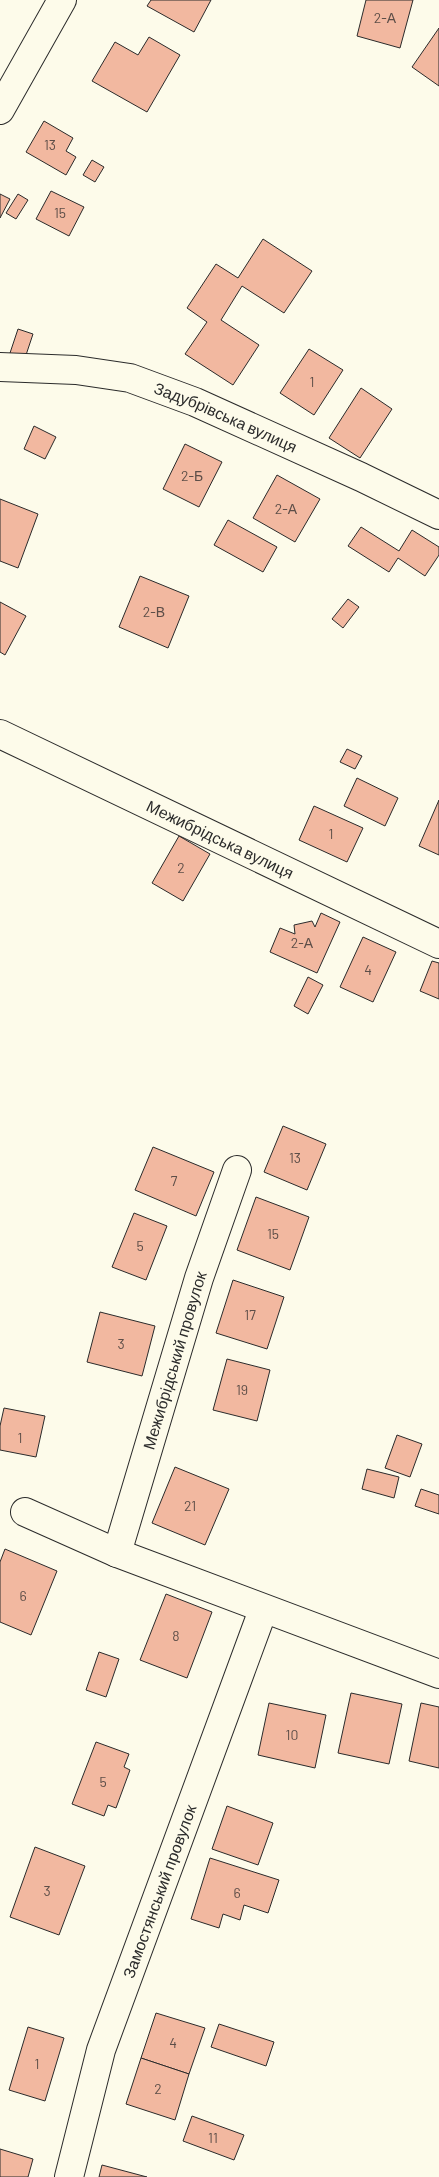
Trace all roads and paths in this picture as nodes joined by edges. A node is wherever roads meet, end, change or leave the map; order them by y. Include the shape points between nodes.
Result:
1 (62, 0) edge
2 (0, 110) edge
3 (0, 367) edge
4 (439, 515) edge
5 (0, 734) edge
6 (439, 944) edge
7 (237, 1170) dead end
8 (25, 1512) dead end
9 (117, 1553) junction
10 (263, 1610) junction
11 (439, 1674) edge
12 (69, 2177) edge

1 - 2 street
3 - 4 street, Задубрівська вулиця via 76,370 130,378 195,402
5 - 6 street, Межибрідська вулиця
7 - 9 street, Межибрідський провулок via 200,1278
8 - 9 street
9 - 10 street
10 - 11 street
10 - 12 street, Замостянський провулок via 101,2050

